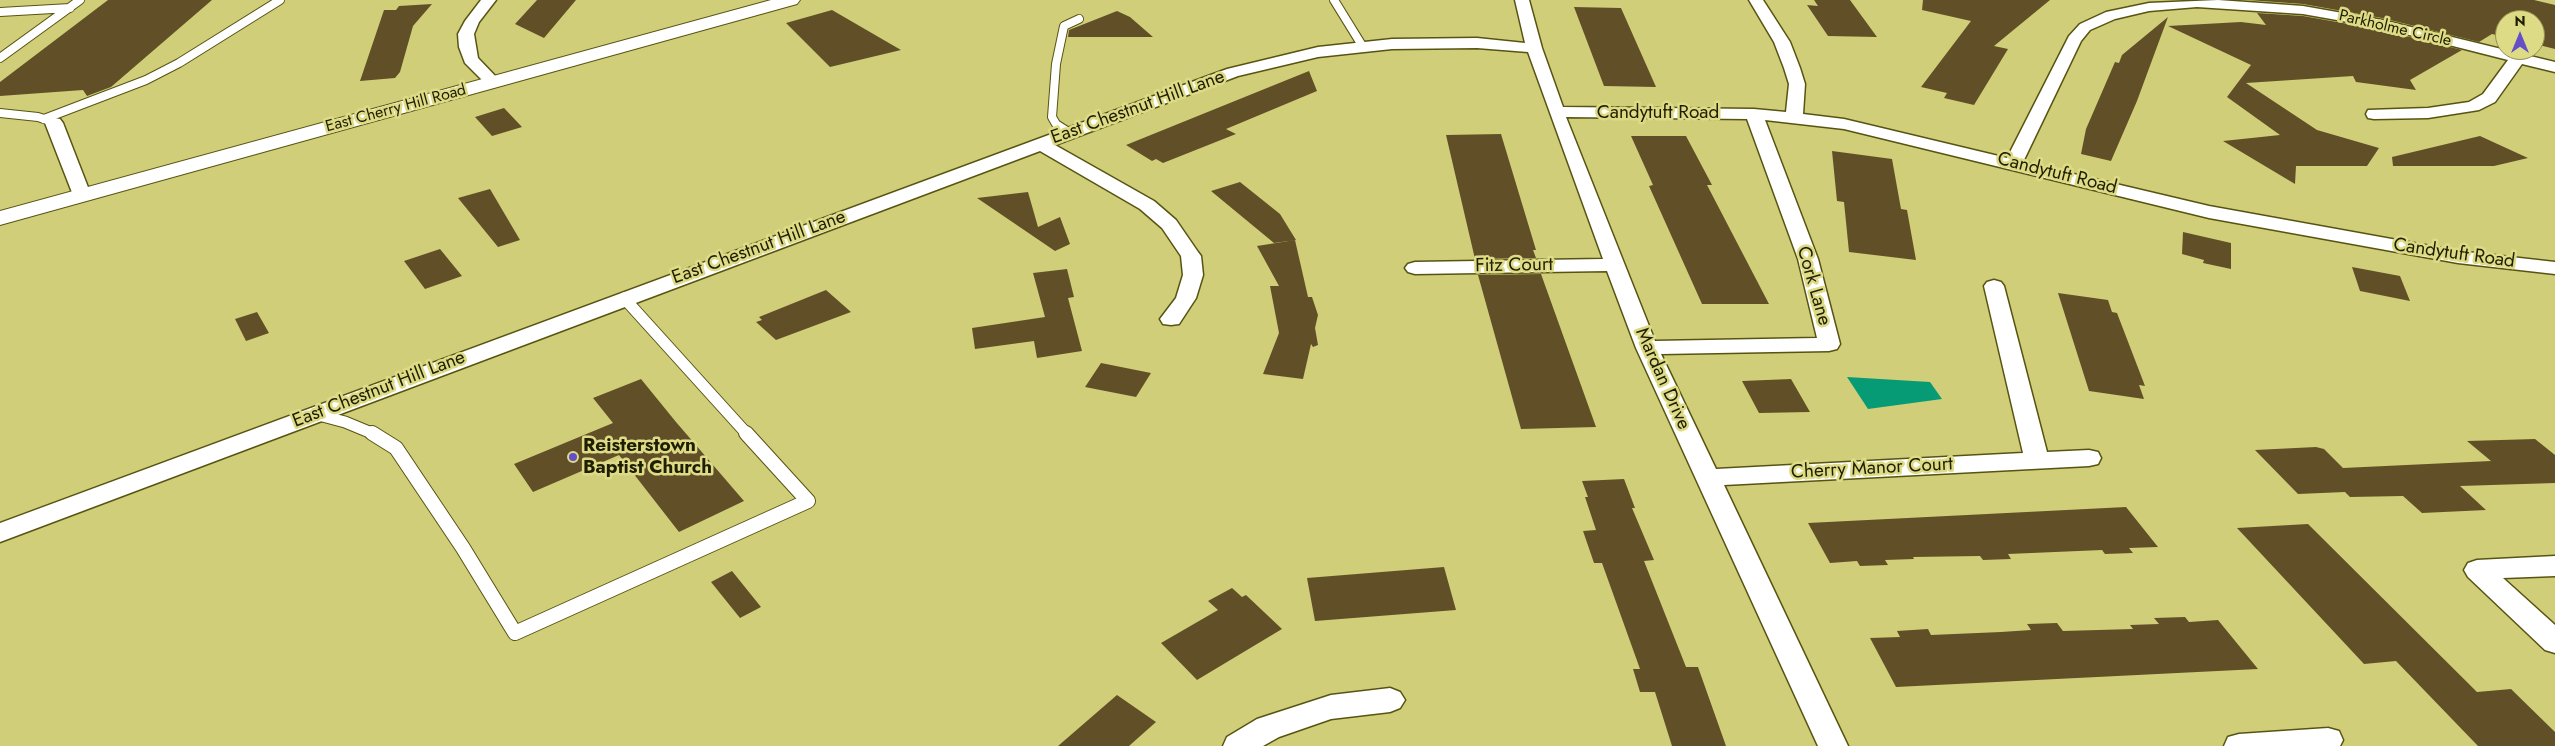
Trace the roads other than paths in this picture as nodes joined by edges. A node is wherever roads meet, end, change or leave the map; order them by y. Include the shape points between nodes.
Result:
1 (80, 0) edge
2 (280, 0) edge
3 (489, 0) edge
4 (791, 0) edge
5 (1334, 0) edge
6 (1522, 0) edge
7 (1756, 0) edge
8 (2230, 2) edge
9 (70, 8) junction
10 (0, 12) edge
11 (1079, 19) dead end
12 (1363, 47) junction
13 (1534, 48) junction
14 (2495, 52) edge
15 (0, 58) edge
16 (2517, 60) edge
17 (2526, 60) edge
18 (2555, 67) edge
19 (493, 82) junction
20 (1556, 112) junction
21 (0, 113) edge
22 (1754, 114) junction
23 (2374, 114) dead end
24 (1794, 117) junction
25 (49, 121) junction
26 (1070, 133) junction
27 (1041, 144) junction
28 (2013, 163) junction
29 (82, 195) junction
30 (0, 218) edge
31 (1614, 265) junction
32 (1415, 268) dead end
33 (2555, 268) edge
34 (1994, 286) dead end
35 (624, 298) junction
36 (1171, 319) dead end
37 (1647, 348) junction
38 (315, 414) junction
39 (2090, 458) dead end
40 (2037, 461) junction
41 (1707, 478) junction
42 (0, 533) edge
43 (2555, 566) edge
44 (2555, 642) edge
45 (1390, 700) dead end
46 (2328, 740) dead end
47 (1238, 746) edge
48 (1834, 746) edge
49 (2238, 746) edge

1 - 9 lane
2 - 25 lane via 180,63
3 - 19 street via 472,21 466,34 466,47 471,60
4 - 19 main road, East Cherry Hill Road
5 - 12 lane
6 - 13 street, Mardan Drive
7 - 24 street via 1782,42 1792,68 1797,84
8 - 14 street, Parkholme Circle via 2340,16
8 - 28 street, Parkholme Circle via 2149,7 2111,15 2085,28 2074,39
9 - 10 lane
9 - 15 lane
11 - 26 lane via 1064,26 1056,64 1052,116 1056,124
12 - 13 street, East Chestnut Hill Lane via 1436,42
12 - 26 street, East Chestnut Hill Lane via 1318,52 1247,68
13 - 20 street, Mardan Drive
16 - 23 street via 2489,98 2473,106 2428,113
17 - 18 street, Parkholme Circle
19 - 29 main road, East Cherry Hill Road
20 - 22 street, Candytuft Road
20 - 31 street, Mardan Drive
21 - 25 lane
22 - 24 street, Candytuft Road
22 - 37 street, Cork Lane via 1808,259 1829,344
24 - 28 street, Candytuft Road via 1882,132
25 - 29 street
26 - 27 street, East Chestnut Hill Lane
27 - 35 street, East Chestnut Hill Lane
27 - 36 street via 1147,205 1169,224 1191,256 1194,276 1186,298
28 - 33 street, Candytuft Road via 2209,212 2290,228 2458,257
29 - 30 main road, East Cherry Hill Road
31 - 32 street, Fitz Court
31 - 37 street, Mardan Drive
34 - 40 street
35 - 38 street, East Chestnut Hill Lane
35 - 38 lane via 808,501 515,633 396,448 373,433
37 - 41 street, Mardan Drive
38 - 42 street, East Chestnut Hill Lane
39 - 40 street, Cherry Manor Court
40 - 41 street, Cherry Manor Court
41 - 48 street, Mardan Drive
43 - 44 street via 2477,570
45 - 47 street via 1331,707 1268,728
46 - 49 street

